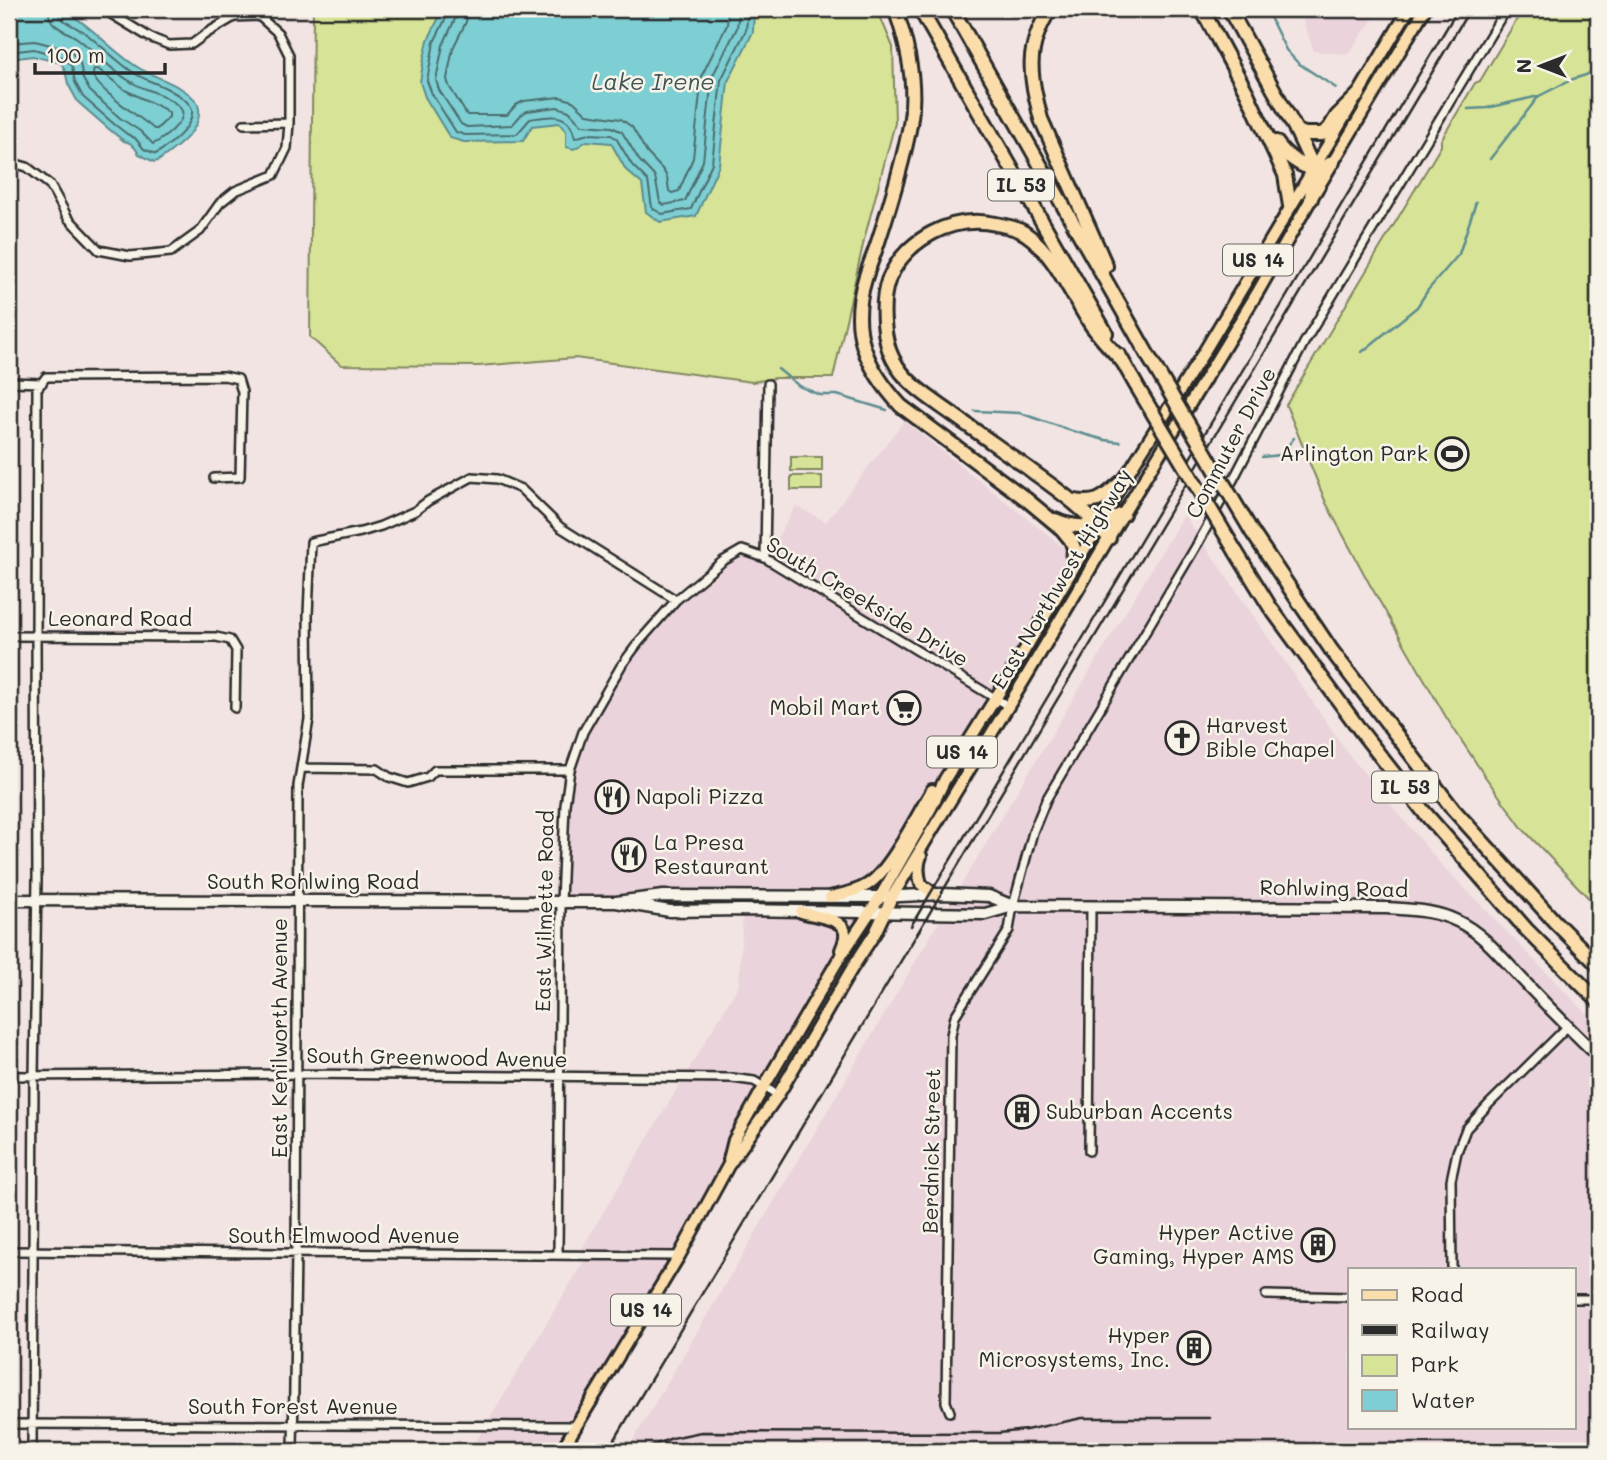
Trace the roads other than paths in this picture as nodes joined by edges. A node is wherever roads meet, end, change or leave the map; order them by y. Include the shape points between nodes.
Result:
1 (103, 9) edge
2 (895, 9) edge
3 (920, 9) edge
4 (952, 9) edge
5 (1050, 9) edge
6 (1200, 9) edge
7 (1229, 9) edge
8 (1409, 9) edge
9 (1425, 9) edge
10 (1506, 9) edge
11 (1359, 94) junction
12 (1257, 113) junction
13 (289, 123) junction
14 (244, 124) dead end
15 (1296, 131) junction
16 (9, 162) edge
17 (1333, 162) junction
18 (1314, 169) junction
19 (1311, 199) junction
20 (1290, 206) junction
21 (1135, 330) junction
22 (1122, 361) junction
23 (9, 382) edge
24 (768, 384) dead end
25 (39, 386) junction
26 (214, 478) dead end
27 (1123, 481) junction
28 (1074, 501) junction
29 (1123, 514) junction
30 (1049, 517) junction
31 (1099, 525) junction
32 (1109, 538) junction
33 (765, 558) junction
34 (1073, 566) junction
35 (676, 600) junction
36 (9, 636) edge
37 (36, 636) junction
38 (995, 698) junction
39 (1008, 706) junction
40 (235, 708) dead end
41 (301, 768) junction
42 (570, 770) junction
43 (944, 779) junction
44 (928, 837) junction
45 (934, 894) junction
46 (830, 897) junction
47 (880, 897) junction
48 (892, 897) junction
49 (9, 900) edge
50 (37, 900) junction
51 (298, 901) junction
52 (617, 901) junction
53 (561, 902) junction
54 (1013, 906) junction
55 (1091, 906) junction
56 (801, 912) junction
57 (872, 912) junction
58 (885, 912) junction
59 (838, 962) junction
60 (1598, 965) edge
61 (1598, 1001) edge
62 (1567, 1027) junction
63 (1598, 1056) edge
64 (297, 1074) junction
65 (9, 1076) edge
66 (34, 1076) junction
67 (559, 1077) junction
68 (764, 1087) junction
69 (778, 1095) junction
70 (1089, 1151) dead end
71 (728, 1166) junction
72 (9, 1251) edge
73 (33, 1251) junction
74 (296, 1253) junction
75 (558, 1255) junction
76 (679, 1256) junction
77 (1452, 1268) edge
78 (1266, 1296) dead end
79 (1348, 1297) edge
80 (1598, 1299) edge
81 (1576, 1300) edge
82 (950, 1412) dead end
83 (9, 1424) edge
84 (32, 1424) junction
85 (294, 1425) junction
86 (576, 1426) junction
87 (32, 1451) edge
88 (293, 1451) edge
89 (561, 1451) edge

1 - 13 street via 169,45 192,44 234,16 259,16 278,33 289,55
2 - 30 highway via 911,71 911,123 860,296 858,314 866,356 901,406
3 - 22 highway, IL 53
4 - 21 highway, IL 53
5 - 21 highway via 1032,48 1031,73 1041,119
6 - 12 highway
7 - 15 highway
8 - 11 main road, East Northwest Highway / US 14
9 - 17 main road, East Northwest Highway / US 14
10 - 54 street, Commuter Drive via 1304,344 1198,543 1046,800
11 - 15 highway via 1322,134
11 - 18 main road, East Northwest Highway / US 14
12 - 18 highway via 1284,154
12 - 20 highway via 1285,175
13 - 14 street
13 - 16 street via 287,148 274,174 235,191 200,231 171,252 131,256 99,250 68,218 50,185 27,167
15 - 18 highway
17 - 18 highway
17 - 19 main road, East Northwest Highway / US 14
18 - 19 highway
18 - 20 main road, East Northwest Highway / US 14
19 - 29 main road, East Northwest Highway / US 14
20 - 27 main road, East Northwest Highway / US 14
21 - 60 highway, IL 53, bridge via 1252,532 1332,651 1453,809
22 - 28 highway via 1090,323 1053,262 1027,234 1014,228 978,220 943,228 915,245 888,281 883,304 887,344 906,378
22 - 61 highway, IL 53, bridge via 1270,607 1347,712 1424,812 1526,929
23 - 25 street
24 - 33 street
25 - 26 street via 46,377 224,376 238,380 242,392 240,477
25 - 37 street
27 - 28 highway via 1103,498 1090,503
27 - 31 main road, East Northwest Highway / US 14
28 - 31 highway
29 - 31 highway
29 - 32 main road, East Northwest Highway / US 14
30 - 31 highway via 1075,527
30 - 34 highway via 1071,540
31 - 32 highway
31 - 34 main road, East Northwest Highway / US 14
32 - 39 main road, East Northwest Highway / US 14
33 - 35 street, South Creekside Drive via 742,551
33 - 38 street, South Creekside Drive
34 - 38 main road, East Northwest Highway / US 14
35 - 41 street, East Kenilworth Avenue via 560,527 521,489 497,479 472,477 381,526 311,542 309,719
35 - 42 street, East Wilmette Road via 621,666 583,732
36 - 37 street, Leonard Road
37 - 40 street, Leonard Road via 230,640 236,650
37 - 50 street
38 - 39 street, South Creekside Drive
38 - 43 main road, East Northwest Highway / US 14
39 - 44 main road, East Northwest Highway / US 14
41 - 42 street via 377,769 408,783 435,770
41 - 51 street, East Kenilworth Avenue
42 - 53 street, East Wilmette Road
43 - 46 main road via 933,788 881,874 855,891
43 - 47 main road, East Northwest Highway / US 14
44 - 45 main road via 918,872 921,884
44 - 48 main road, East Northwest Highway / US 14
45 - 48 street, Rohlwing Road
45 - 54 street, Rohlwing Road via 989,896
46 - 47 street, South Rohlwing Road
46 - 52 street, South Rohlwing Road via 663,896
47 - 48 street, Rohlwing Road
47 - 57 main road, East Northwest Highway / US 14
48 - 58 main road, East Northwest Highway / US 14
49 - 50 street, South Rohlwing Road
50 - 51 street, South Rohlwing Road
50 - 66 street
51 - 53 street, South Rohlwing Road
51 - 64 street, East Kenilworth Avenue
52 - 53 street, South Rohlwing Road
52 - 56 street, South Rohlwing Road via 670,911
53 - 67 street, East Wilmette Road
54 - 55 street, Rohlwing Road
54 - 58 street, Rohlwing Road via 985,914
54 - 82 street, Berdnick Street via 1009,930 956,1016 951,1035 946,1402
55 - 62 street, Rohlwing Road via 1425,911 1454,919 1478,934
55 - 70 street
56 - 57 street, South Rohlwing Road
56 - 59 main road via 842,924 845,937
57 - 58 street, Rohlwing Road
57 - 59 main road, East Northwest Highway / US 14
58 - 69 main road, East Northwest Highway / US 14
59 - 68 main road, East Northwest Highway / US 14
62 - 63 street, Rohlwing Road
62 - 77 street via 1466,1129 1451,1180
64 - 66 street, South Greenwood Avenue
64 - 67 street, South Greenwood Avenue
64 - 74 street, East Kenilworth Avenue
65 - 66 street, South Greenwood Avenue
66 - 73 street
67 - 68 street, South Greenwood Avenue via 732,1078
67 - 75 street, East Wilmette Road
68 - 69 street, South Greenwood Avenue
68 - 71 main road, East Northwest Highway / US 14 via 734,1140
69 - 71 main road, East Northwest Highway / US 14
71 - 76 main road, East Northwest Highway / US 14
72 - 73 street, South Elmwood Avenue
73 - 74 street, South Elmwood Avenue
73 - 84 street
74 - 75 street, South Elmwood Avenue
74 - 85 street, East Kenilworth Avenue
75 - 76 street, South Elmwood Avenue
76 - 86 main road, East Northwest Highway / US 14
78 - 79 street
80 - 81 street
83 - 84 street, South Forest Avenue
84 - 85 street, South Forest Avenue
84 - 87 street
85 - 86 street, South Forest Avenue
85 - 88 street, East Kenilworth Avenue
86 - 89 main road, East Northwest Highway / US 14

